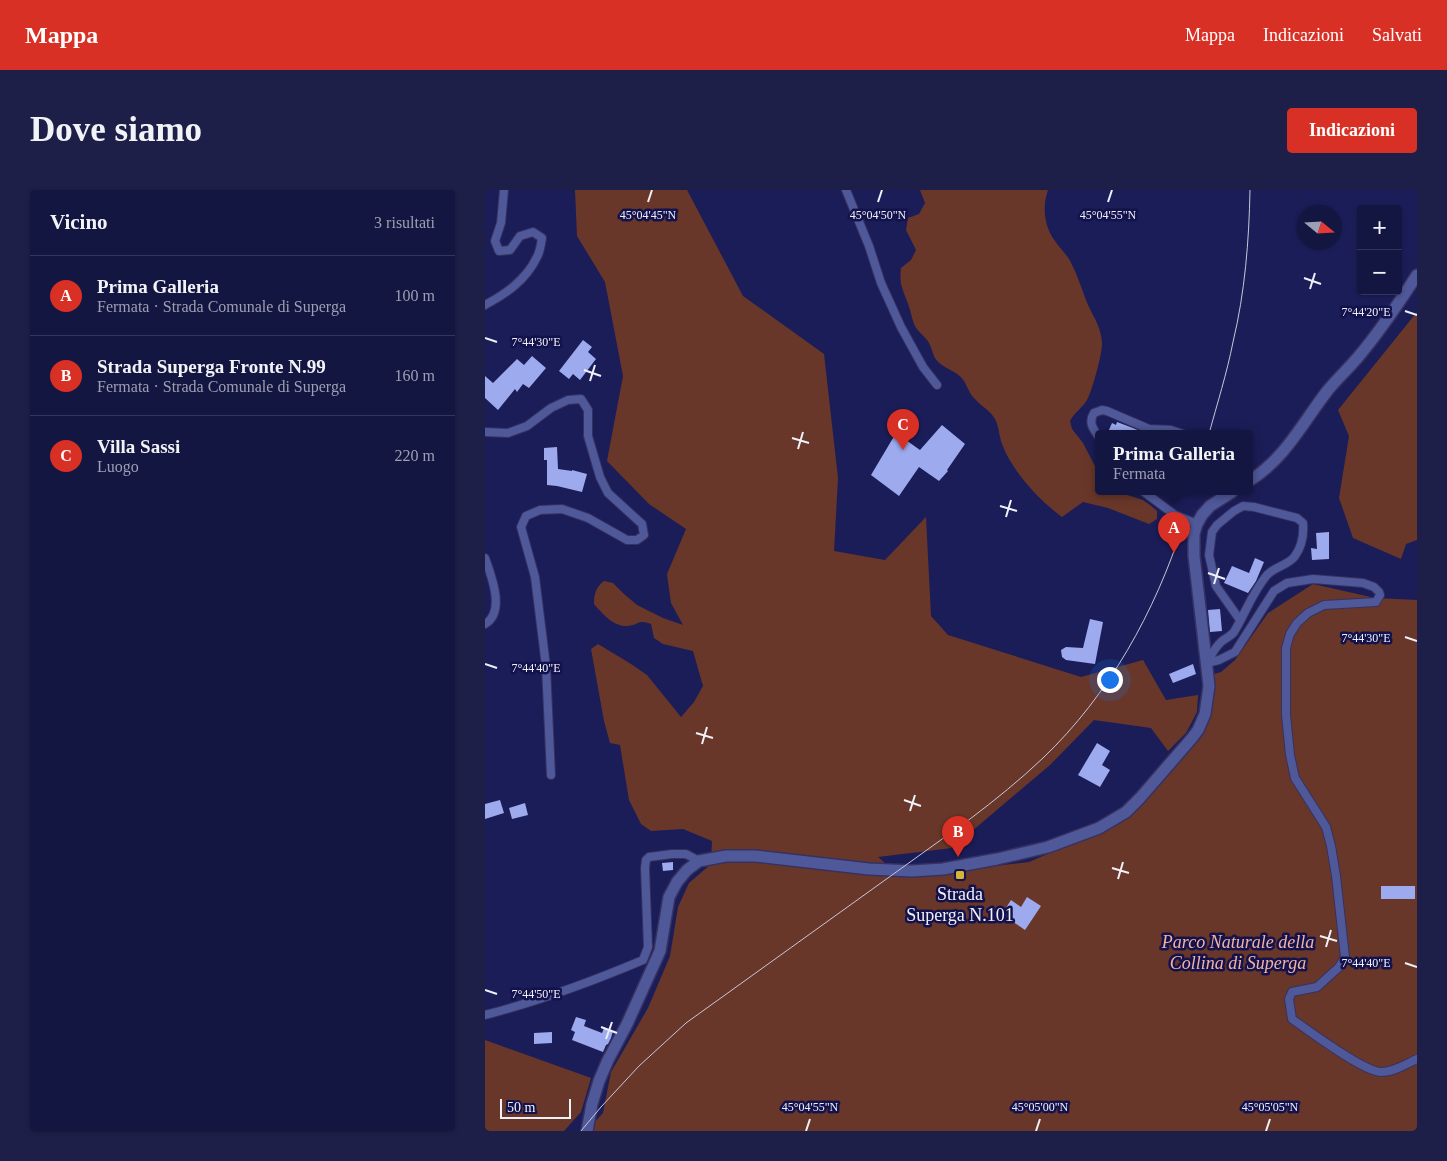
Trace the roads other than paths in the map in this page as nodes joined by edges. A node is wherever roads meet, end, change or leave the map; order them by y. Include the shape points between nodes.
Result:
1 (505, 190) edge
2 (846, 190) edge
3 (1417, 275) edge
4 (485, 306) edge
5 (937, 385) dead end
6 (1168, 430) edge
7 (1095, 431) edge
8 (485, 432) edge
9 (1253, 478) edge
10 (1148, 495) edge
11 (1227, 495) edge
12 (1197, 524) junction
13 (485, 558) edge
14 (1240, 620) junction
15 (485, 624) edge
16 (1207, 663) junction
17 (551, 775) dead end
18 (699, 861) junction
19 (485, 1015) edge
20 (1417, 1059) edge
21 (587, 1131) edge

1 - 4 street via 495,241 499,251 510,250 520,236 533,232 542,238 538,257 523,279
2 - 5 street via 901,327
3 - 9 street via 1287,448
6 - 7 street via 1149,429 1102,410 1094,413 1091,421
8 - 17 street via 509,433 527,426 551,408 568,400 581,399 588,410 588,436 600,477 608,493 642,524 644,535 637,540 627,540 588,518 562,510 540,510 525,516 521,526 535,577 546,666
10 - 12 street via 1175,515
11 - 12 street via 1210,506
12 - 16 street via 1193,556
13 - 15 street via 497,599 493,615
14 - 14 street via 1216,586 1209,555 1212,532 1225,517 1243,506 1297,518 1303,523 1304,532 1300,548 1293,559 1269,573
14 - 16 street via 1233,634 1215,649
16 - 18 street via 1209,693 1205,714 1192,738 1126,812 1076,837 997,859 912,871 755,856 726,856
16 - 20 street via 1235,652 1274,591 1287,583 1313,578 1363,583 1379,592 1376,602 1324,605 1307,613 1290,634 1286,648 1286,715 1290,755 1295,778 1325,827 1331,846 1345,957 1317,987 1292,992 1289,999 1292,1019 1363,1067 1380,1072 1397,1069
18 - 19 street via 686,854 649,856 646,860 647,947 643,960 554,995
18 - 21 street via 677,882 669,897 660,951 605,1067

